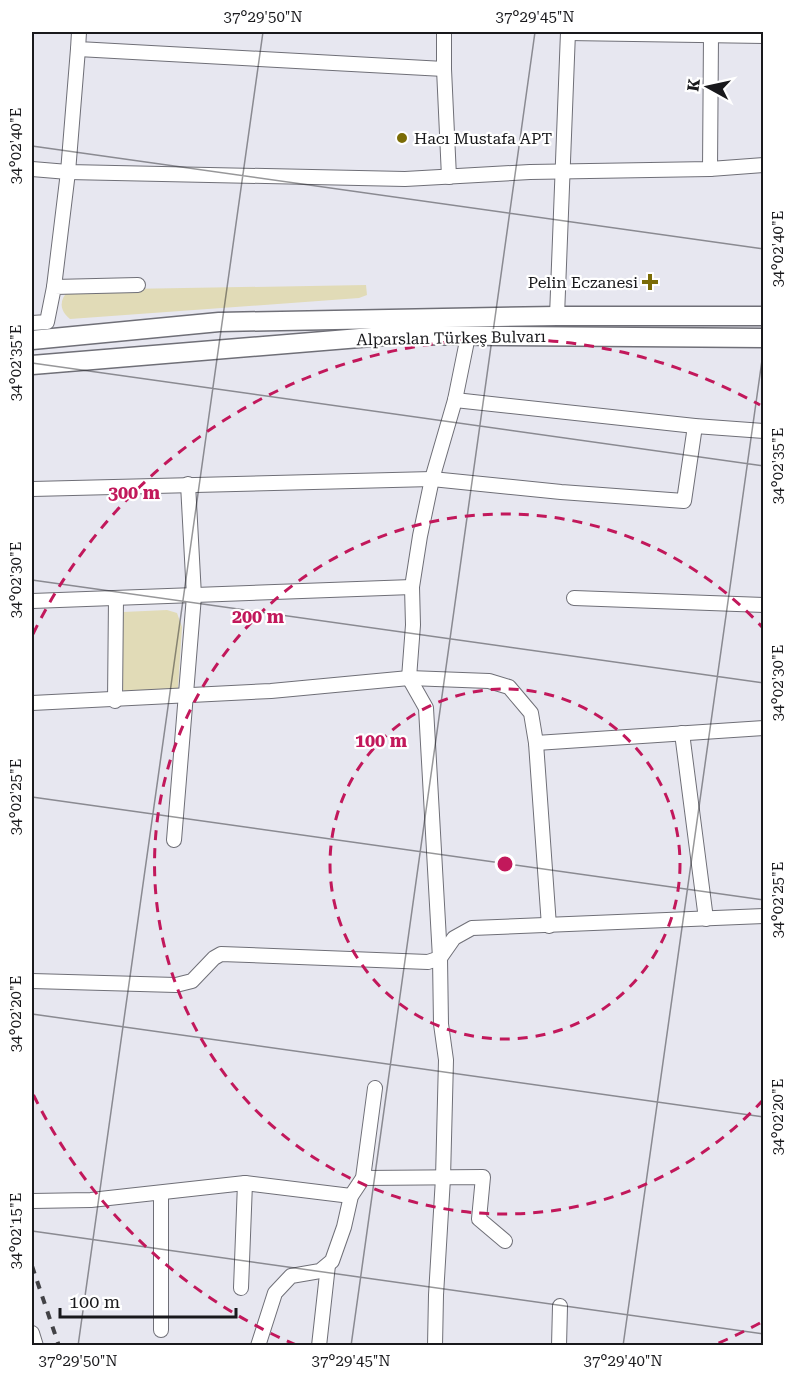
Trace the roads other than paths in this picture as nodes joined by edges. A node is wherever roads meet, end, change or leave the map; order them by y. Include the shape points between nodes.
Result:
1 (79, 32) edge
2 (444, 32) edge
3 (568, 32) edge
4 (711, 35) junction
5 (764, 36) edge
6 (78, 49) junction
7 (444, 69) junction
8 (764, 165) edge
9 (32, 169) edge
10 (710, 169) junction
11 (564, 171) junction
12 (68, 172) junction
13 (449, 177) junction
14 (138, 285) dead end
15 (54, 287) junction
16 (557, 316) junction
17 (764, 316) edge
18 (32, 323) edge
19 (468, 336) junction
20 (764, 338) edge
21 (32, 340) edge
22 (32, 365) edge
23 (455, 400) junction
24 (695, 426) junction
25 (764, 431) edge
26 (432, 479) junction
27 (188, 484) junction
28 (32, 489) edge
29 (412, 587) junction
30 (194, 596) junction
31 (116, 598) junction
32 (574, 598) dead end
33 (32, 601) edge
34 (764, 605) edge
35 (409, 678) junction
36 (186, 695) junction
37 (115, 700) junction
38 (32, 704) edge
39 (764, 728) edge
40 (682, 733) junction
41 (536, 743) junction
42 (174, 840) dead end
43 (764, 916) edge
44 (706, 920) junction
45 (549, 926) junction
46 (440, 958) junction
47 (32, 981) edge
48 (375, 1088) dead end
49 (443, 1178) junction
50 (363, 1179) junction
51 (245, 1183) junction
52 (161, 1193) junction
53 (351, 1196) junction
54 (32, 1201) edge
55 (505, 1240) dead end
56 (328, 1265) junction
57 (241, 1288) dead end
58 (560, 1306) dead end
59 (161, 1330) dead end
60 (32, 1334) edge
61 (36, 1346) edge
62 (258, 1346) edge
63 (319, 1346) edge
64 (435, 1346) edge
65 (559, 1346) edge

1 - 6 street
2 - 7 street
3 - 4 street
3 - 11 street
4 - 5 street
4 - 10 street
6 - 7 street
6 - 12 street
7 - 13 street
8 - 10 street
9 - 12 street
10 - 11 street
11 - 13 street
11 - 16 street
12 - 13 street
12 - 15 street
14 - 15 street
15 - 18 street via 47,322
16 - 17 main road, Alparslan Türkeş Bulvarı
16 - 21 main road, Alparslan Türkeş Bulvarı via 219,322
19 - 20 main road, Alparslan Türkeş Bulvarı
19 - 22 main road, Alparslan Türkeş Bulvarı via 396,335
19 - 23 street
23 - 24 street
23 - 26 street
24 - 25 street
24 - 26 street via 684,501
26 - 27 street
26 - 29 street
27 - 28 street
27 - 30 street
29 - 30 street
29 - 35 street
30 - 31 street
30 - 36 street
31 - 33 street
31 - 37 street
32 - 34 street
35 - 36 street
35 - 41 street via 489,681 509,687 531,713
35 - 46 street via 426,708
36 - 37 street
36 - 42 street
37 - 38 street
39 - 40 street
40 - 41 street
40 - 44 street
41 - 45 street
43 - 44 street
44 - 45 street via 626,920
45 - 46 street via 472,928 454,938
46 - 47 street via 411,962 221,954 192,981 176,985
46 - 49 street via 446,1060
48 - 50 street
49 - 50 street
49 - 55 street via 483,1177 479,1219
49 - 64 street
50 - 53 street
51 - 52 street
51 - 53 street
51 - 57 street
52 - 54 street
52 - 59 street
53 - 56 street via 344,1227
56 - 62 street via 321,1271 291,1276 275,1293
56 - 63 street
58 - 65 street
60 - 61 street

